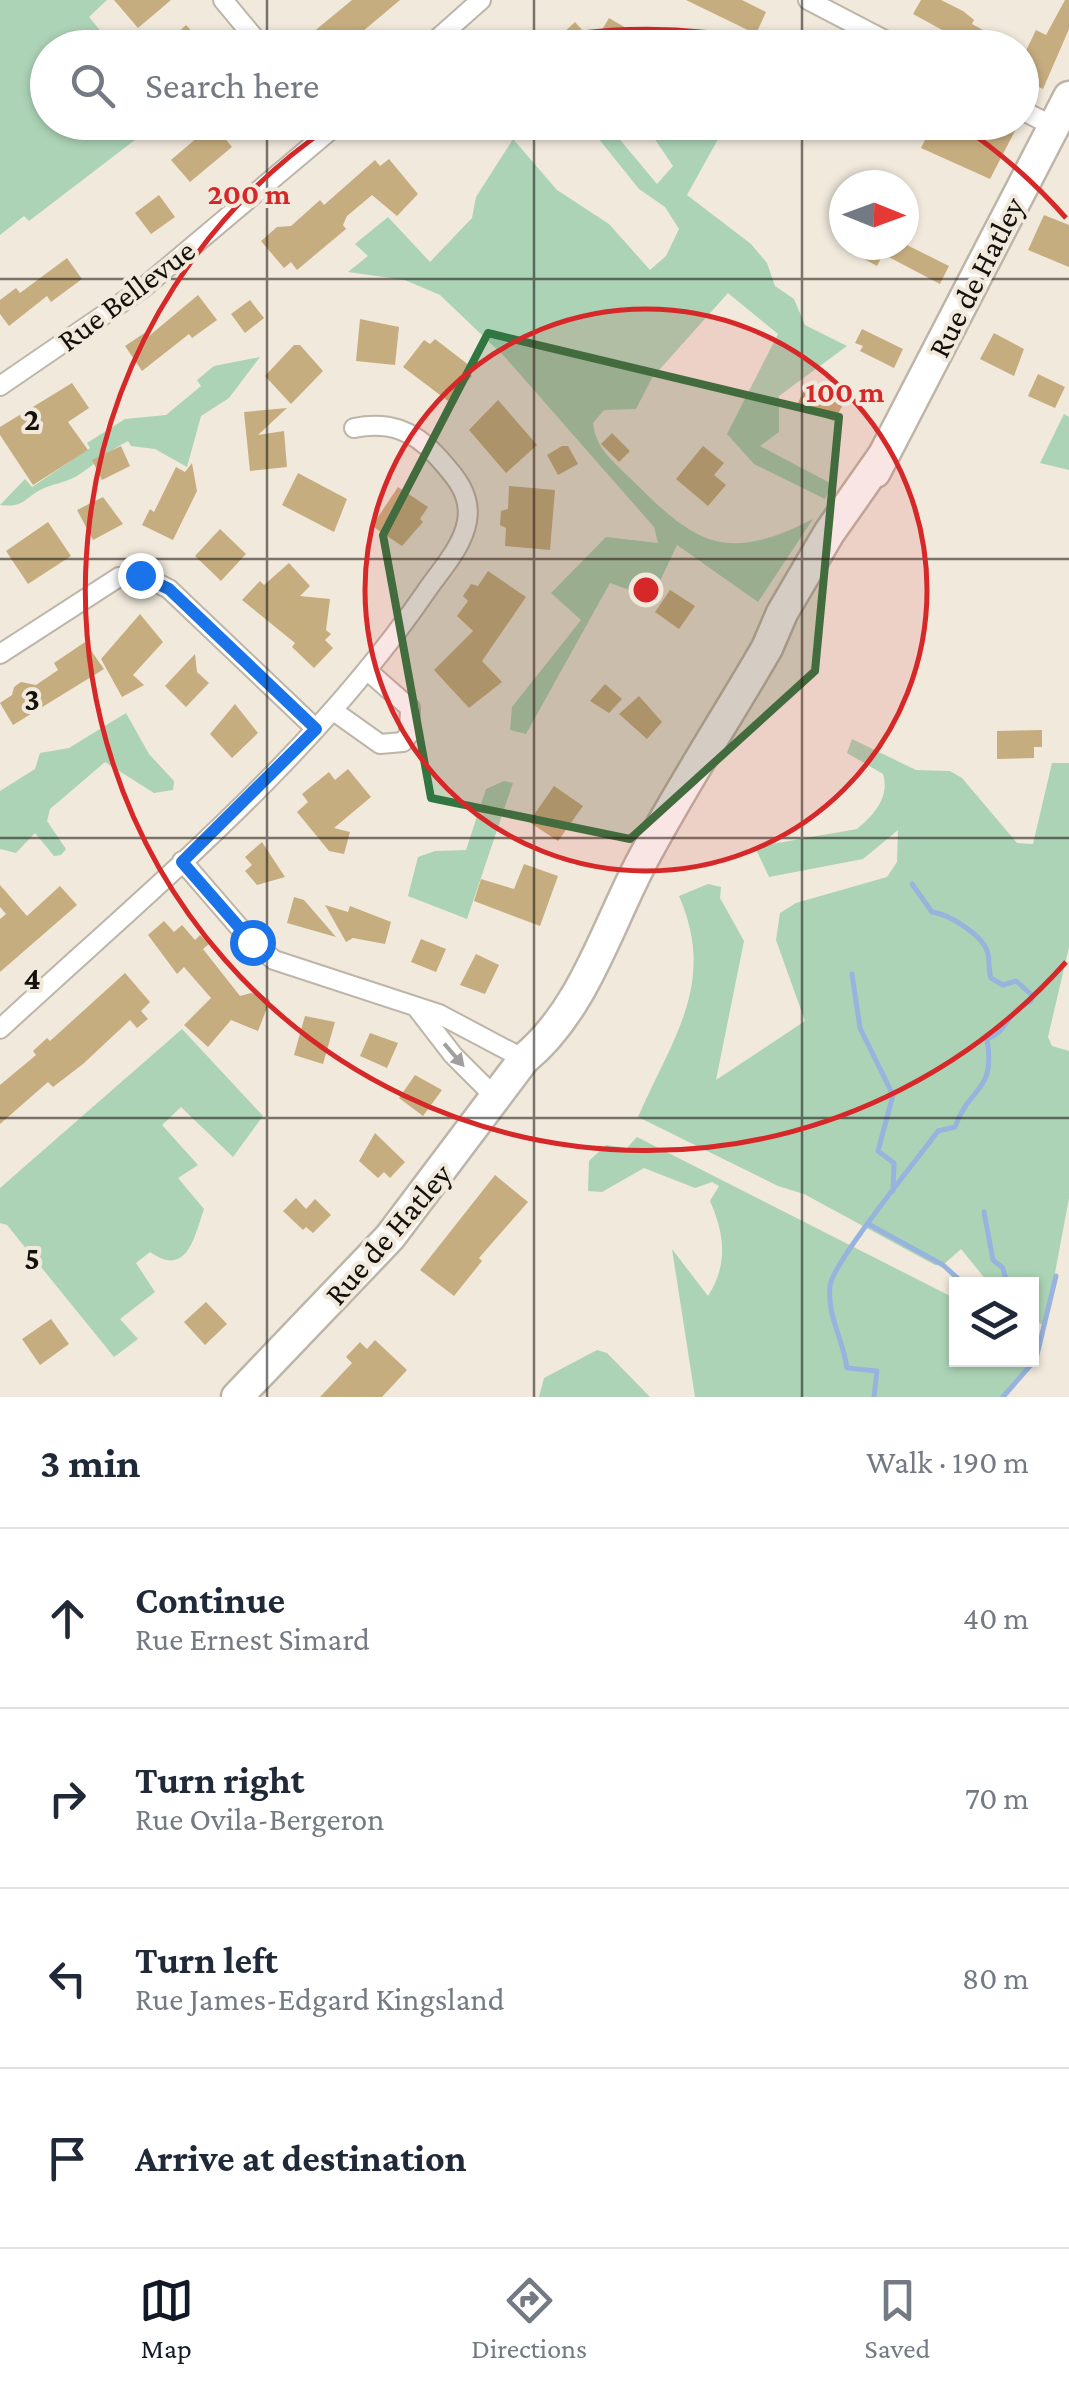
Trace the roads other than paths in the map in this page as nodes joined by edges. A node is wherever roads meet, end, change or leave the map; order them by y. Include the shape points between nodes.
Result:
1 (222, 0) edge
2 (481, 0) edge
3 (808, 0) edge
4 (248, 30) edge
5 (447, 30) edge
6 (866, 30) edge
7 (1069, 98) edge
8 (1039, 119) edge
9 (1054, 127) junction
10 (316, 140) edge
11 (0, 386) edge
12 (354, 428) dead end
13 (0, 654) edge
14 (369, 672) junction
15 (335, 712) junction
16 (316, 729) junction
17 (182, 862) junction
18 (416, 1006) junction
19 (0, 1029) edge
20 (524, 1058) junction
21 (497, 1099) junction
22 (237, 1397) edge

1 - 4 street
2 - 5 street
3 - 6 street
7 - 9 main road, Rue de Hatley
8 - 9 street
9 - 20 main road, Rue de Hatley via 882,456 782,612 548,1039
10 - 11 street, Rue Bellevue via 156,277
12 - 14 street via 384,425 412,434 453,475 468,510 457,546
13 - 16 street via 109,580 140,575 169,589
14 - 15 street
14 - 15 street via 410,708 410,734 380,744
15 - 16 street
16 - 17 street
17 - 18 street via 274,960
17 - 19 street
18 - 20 street
18 -> 21 street
20 - 21 main road, Rue de Hatley
21 - 22 main road, Rue de Hatley via 371,1258

